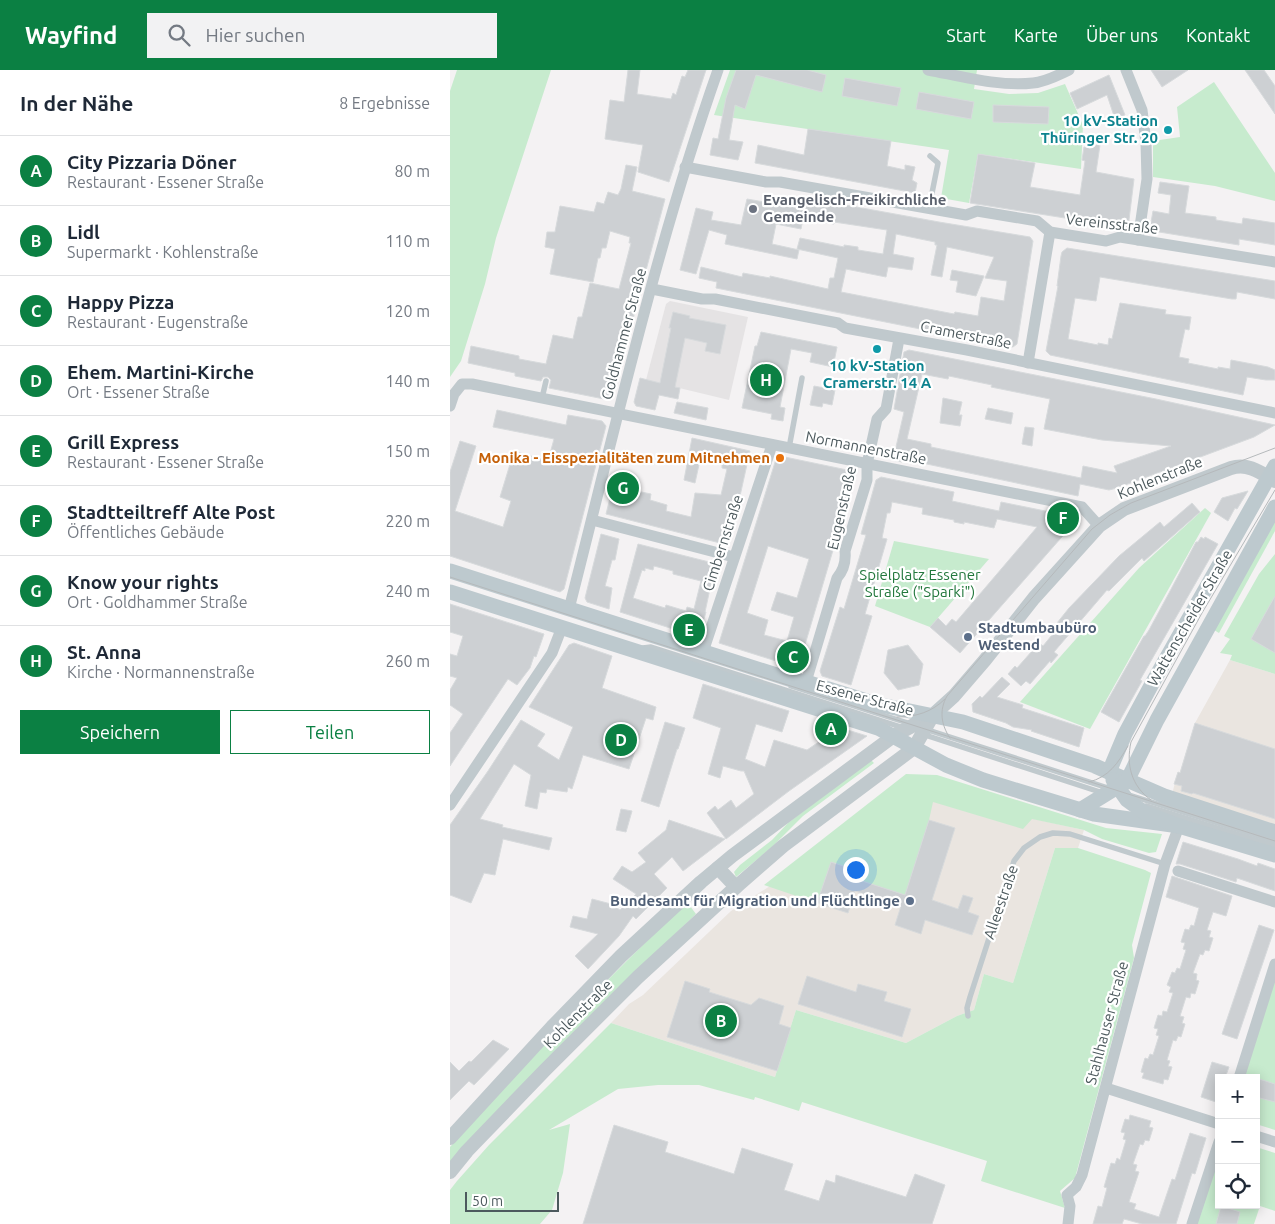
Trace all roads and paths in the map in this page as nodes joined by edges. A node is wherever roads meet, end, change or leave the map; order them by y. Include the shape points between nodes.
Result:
1 (718, 70) edge
2 (928, 70) edge
3 (1070, 70) edge
4 (1126, 70) edge
5 (930, 156) dead end
6 (685, 166) junction
7 (929, 208) junction
8 (1050, 232) junction
9 (1138, 240) junction
10 (1275, 262) edge
11 (652, 289) junction
12 (899, 339) junction
13 (1028, 363) junction
14 (802, 378) dead end
15 (546, 381) dead end
16 (542, 398) junction
17 (450, 406) edge
18 (1275, 413) edge
19 (619, 414) junction
20 (772, 445) junction
21 (789, 448) junction
22 (868, 464) junction
23 (1273, 475) edge
24 (1275, 507) edge
25 (592, 520) junction
26 (1099, 526) junction
27 (734, 557) junction
28 (450, 570) edge
29 (450, 592) edge
30 (569, 609) junction
31 (562, 627) junction
32 (703, 652) junction
33 (729, 660) junction
34 (806, 682) junction
35 (916, 728) junction
36 (914, 748) junction
37 (1109, 772) junction
38 (1119, 791) junction
39 (450, 805) edge
40 (1080, 810) junction
41 (1179, 826) junction
42 (1275, 832) edge
43 (1275, 841) edge
44 (1275, 846) edge
45 (1275, 855) edge
46 (1165, 864) junction
47 (718, 868) junction
48 (1178, 871) dead end
49 (736, 887) junction
50 (1275, 902) edge
51 (1275, 964) edge
52 (968, 1016) dead end
53 (1240, 1074) edge
54 (1106, 1088) junction
55 (1215, 1123) edge
56 (1260, 1137) edge
57 (450, 1138) edge
58 (1275, 1142) edge
59 (1215, 1154) edge
60 (450, 1172) edge
61 (1068, 1224) edge
62 (1192, 1224) edge

1 - 6 street, Goldhammer Straße
2 - 3 street via 1006,83 1034,83
4 - 9 street via 1142,110 1146,143 1147,179
5 - 7 lane via 938,163
6 - 7 street, Vereinsstraße
6 - 11 street, Goldhammer Straße
7 - 8 street, Vereinsstraße via 966,215 977,211 1037,221
8 - 9 street, Vereinsstraße via 1106,241 1120,237
8 - 13 street
9 - 10 street, Vereinsstraße
11 - 12 street, Cramerstraße via 838,323 845,328
11 - 19 street, Goldhammer Straße
12 - 13 street, Cramerstraße
12 - 22 street, Eugenstraße via 886,409 877,419
13 - 18 street, Cramerstraße
14 - 21 lane
15 - 16 lane
16 - 17 street, Normannenstraße via 462,384
16 - 19 street, Normannenstraße
19 - 20 street, Normannenstraße
19 - 25 street, Goldhammer Straße
20 - 21 street, Normannenstraße
20 - 27 street, Cimbernstraße
21 - 22 street, Normannenstraße
22 - 26 street, Normannenstraße via 1082,507
22 - 34 street, Eugenstraße via 867,480 845,551 846,558
23 - 26 street, Kohlenstraße via 1249,467 1230,468 1124,509
23 - 37 main road, Wattenscheider Straße via 1153,682
24 - 38 main road, Wattenscheider Straße
25 - 27 street
25 - 30 street, Goldhammer Straße
26 - 35 street, Kohlenstraße via 1034,598 954,696
27 - 32 street, Cimbernstraße
28 - 30 main road, Essener Straße
29 - 31 main road, Essener Straße
30 - 31 main road
30 - 32 main road, Essener Straße
31 - 35 main road, Essener Straße via 878,728
31 - 39 street via 552,653
32 - 33 main road, Essener Straße
33 - 34 main road, Essener Straße
33 - 35 lane via 742,671
34 - 35 main road, Essener Straße via 876,704
35 - 36 main road
35 - 36 street, Kohlenstraße
35 - 37 main road via 963,722
35 - 38 lane
35 - 47 street, Kohlenstraße
36 - 40 main road via 983,780
36 - 49 street, Kohlenstraße via 783,846
37 - 38 main road
38 - 40 main road
38 - 41 main road via 1145,813
38 - 42 main road via 1164,796
38 - 43 lane
38 - 44 lane
40 - 41 main road via 1112,818
41 - 45 main road
41 - 46 street, Stahlhauser Straße
46 - 52 lane, Alleestraße via 1070,834 1053,833 1024,848 1014,861 970,997
46 - 54 street, Stahlhauser Straße
47 - 49 street
47 - 57 street, Kohlenstraße via 640,937
48 - 50 street
49 - 60 street, Kohlenstraße via 613,1002
51 - 53 street
54 - 55 street
54 - 61 street, Stahlhauser Straße via 1080,1182 1067,1195 1070,1206
56 - 58 street
59 - 62 street

